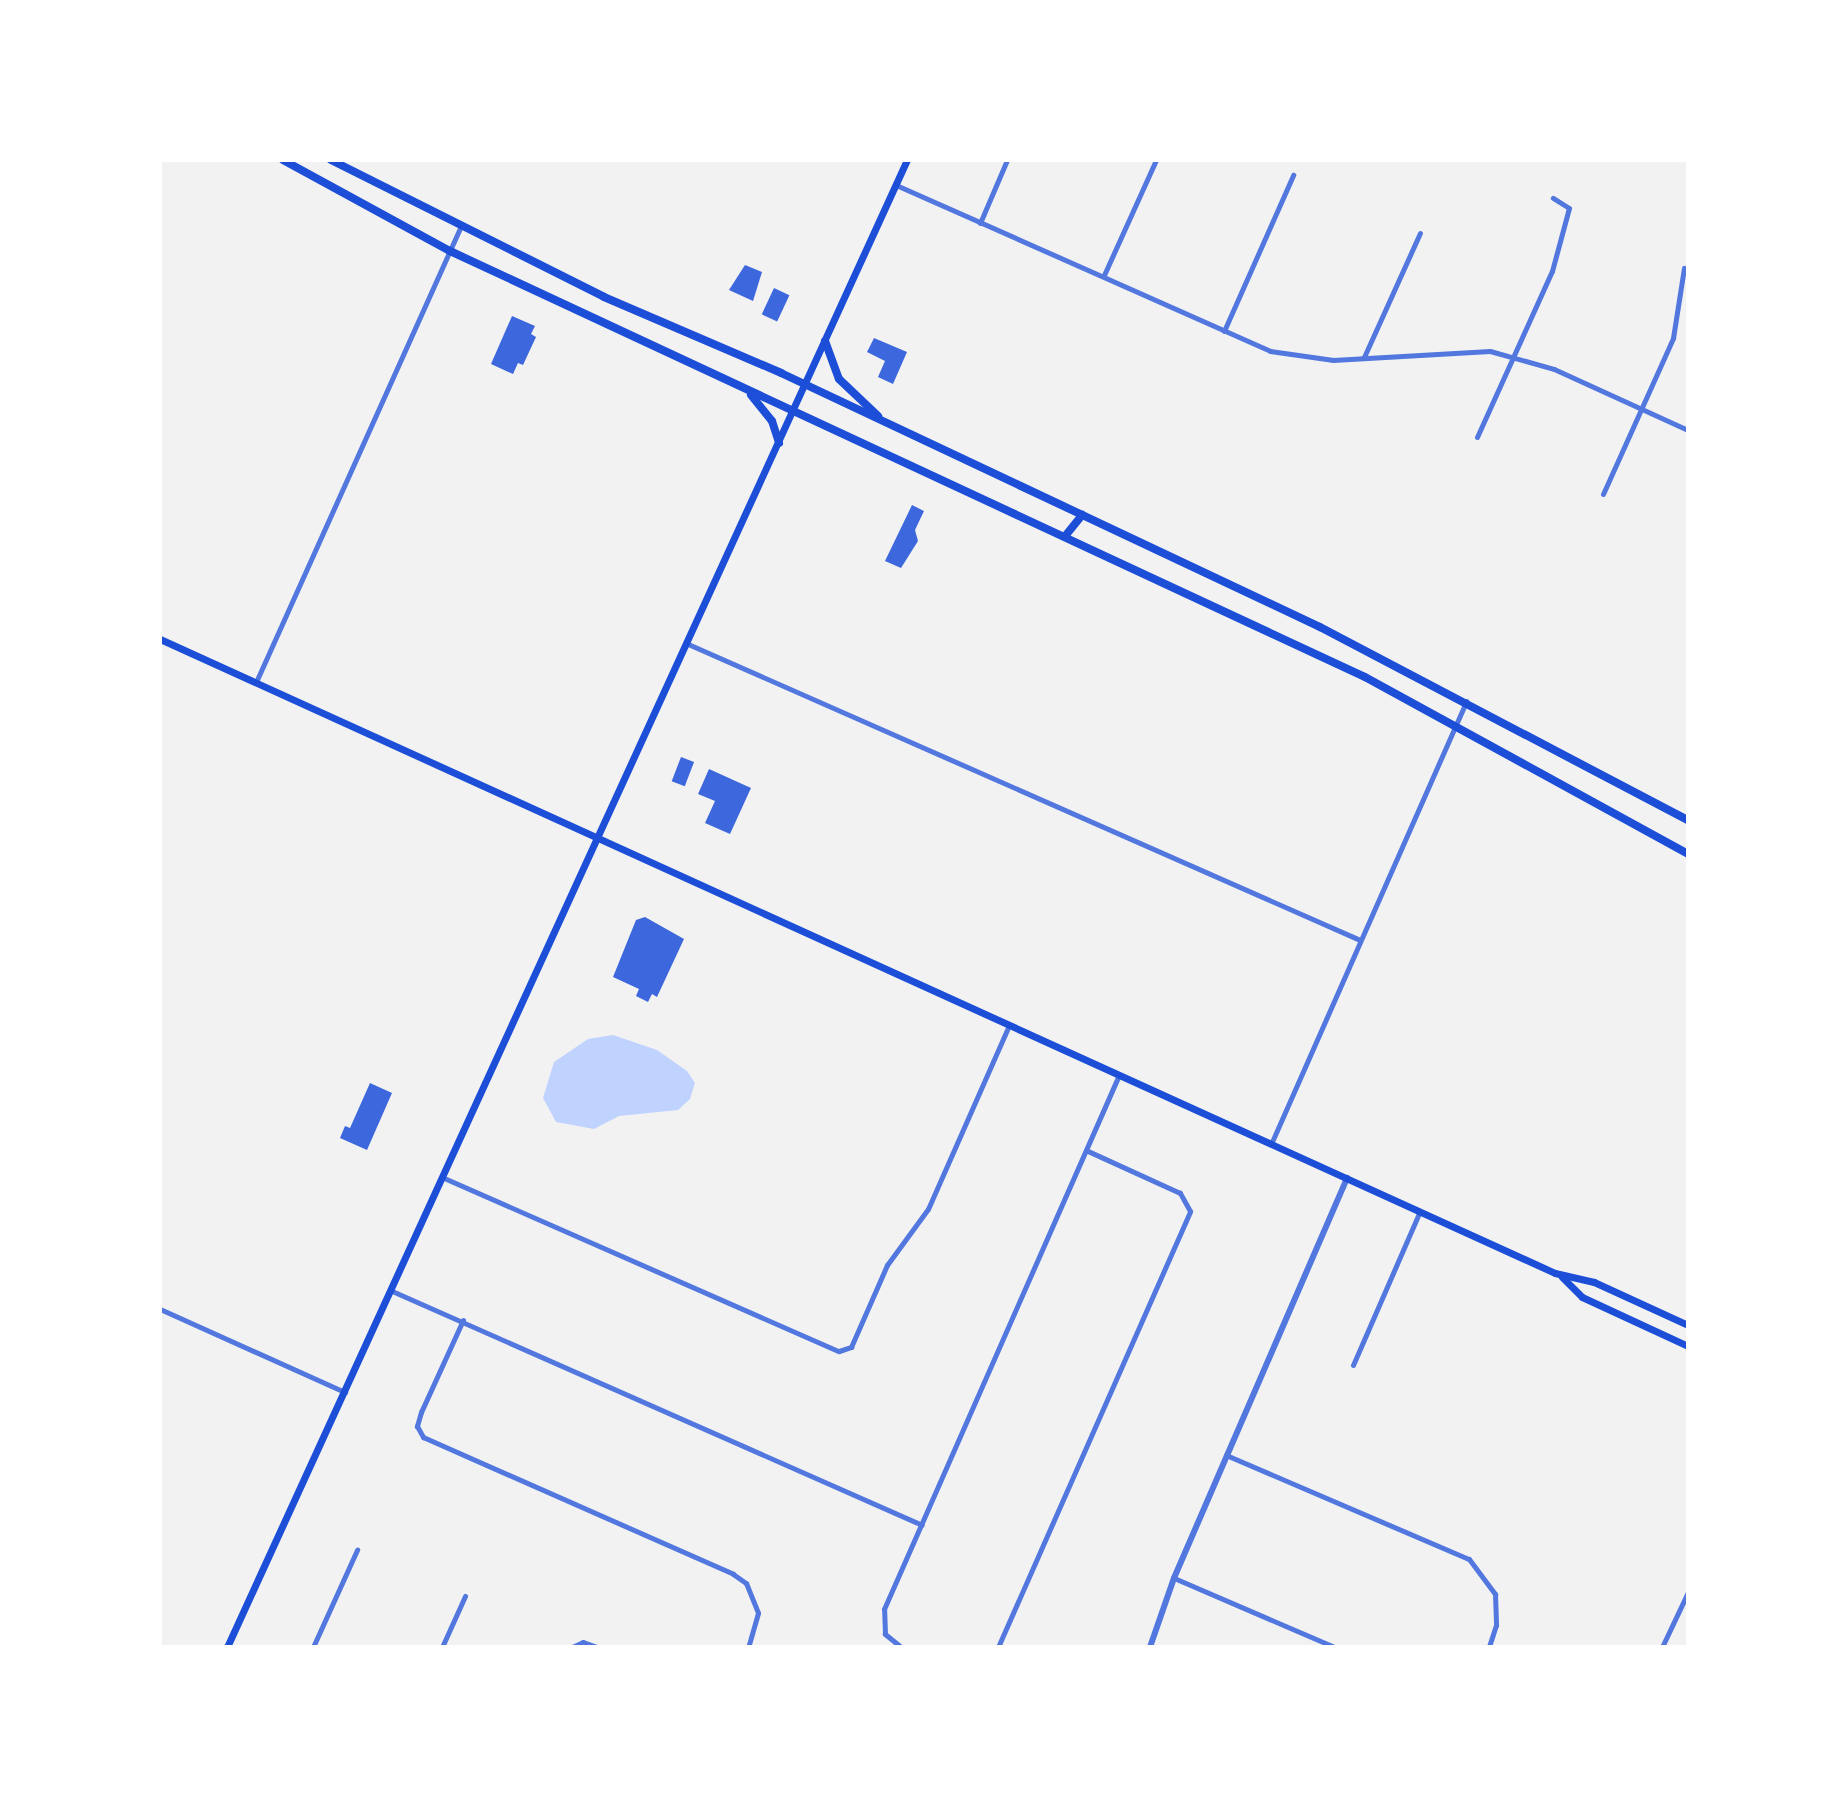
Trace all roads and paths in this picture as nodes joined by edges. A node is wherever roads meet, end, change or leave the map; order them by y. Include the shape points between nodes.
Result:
1 (283, 160) edge
2 (331, 160) edge
3 (907, 160) edge
4 (1007, 160) edge
5 (1156, 160) edge
6 (1293, 175) dead end
7 (896, 185) junction
8 (1553, 198) dead end
9 (980, 223) junction
10 (460, 228) junction
11 (1420, 233) dead end
12 (450, 251) junction
13 (1684, 268) dead end
14 (1104, 275) junction
15 (1224, 331) junction
16 (825, 341) junction
17 (1514, 356) junction
18 (1364, 357) junction
19 (738, 385) junction
20 (806, 385) junction
21 (1641, 409) junction
22 (794, 411) junction
23 (888, 425) junction
24 (1688, 430) edge
25 (1477, 437) dead end
26 (779, 443) junction
27 (1603, 494) dead end
28 (1082, 515) junction
29 (1066, 535) junction
30 (160, 639) edge
31 (688, 644) junction
32 (256, 682) junction
33 (1466, 700) junction
34 (1455, 727) junction
35 (1688, 820) edge
36 (599, 839) junction
37 (1688, 854) edge
38 (1360, 940) junction
39 (1009, 1025) junction
40 (1119, 1075) junction
41 (1271, 1144) junction
42 (1088, 1151) junction
43 (444, 1178) junction
44 (1347, 1178) junction
45 (1420, 1211) junction
46 (1560, 1275) junction
47 (392, 1291) junction
48 (160, 1309) edge
49 (463, 1320) junction
50 (1688, 1325) edge
51 (1688, 1346) edge
52 (1353, 1365) dead end
53 (345, 1392) junction
54 (1226, 1455) junction
55 (922, 1525) junction
56 (357, 1550) dead end
57 (1174, 1578) junction
58 (1688, 1592) edge
59 (465, 1596) dead end
60 (227, 1647) edge
61 (313, 1647) edge
62 (442, 1647) edge
63 (572, 1647) edge
64 (597, 1647) edge
65 (748, 1647) edge
66 (901, 1647) edge
67 (998, 1647) edge
68 (1150, 1647) edge
69 (1334, 1647) edge
70 (1489, 1647) edge
71 (1662, 1647) edge

1 - 12 main road
2 - 10 main road
3 - 7 main road
4 - 9 street
5 - 14 street
6 - 15 street
7 - 9 street
7 - 16 main road
8 - 17 street via 1567,204 1567,225
9 - 14 street
10 - 12 street
10 - 20 main road
11 - 18 street
12 - 19 main road
12 - 32 street
13 - 21 street via 1673,338
14 - 15 street
15 - 18 street via 1288,357
16 - 20 main road
16 - 23 main road via 839,379
17 - 18 street via 1469,350
17 - 21 street
17 - 25 street
19 - 22 main road
19 - 26 main road via 760,403
20 - 22 main road
20 - 23 main road
21 - 24 street
21 - 27 street
22 - 26 main road
22 - 29 main road
23 - 28 main road
26 - 31 main road
28 - 29 main road
28 - 33 main road
29 - 34 main road via 1353,672
30 - 32 main road
31 - 36 main road
31 - 38 street
32 - 36 main road
33 - 34 street
33 - 35 main road
34 - 37 main road
34 - 38 street
36 - 39 main road
36 - 43 main road
38 - 41 street
39 - 40 main road
39 - 43 street via 928,1209 887,1265 851,1347 839,1351
40 - 41 main road
40 - 42 street
41 - 44 main road
42 - 55 street
42 - 67 street via 1180,1193 1190,1211
43 - 47 main road
44 - 45 main road
44 - 54 street
45 - 46 main road
45 - 52 street
46 - 50 main road via 1594,1282
46 - 51 main road via 1582,1297
47 - 49 street
47 - 53 main road
48 - 53 street
49 - 55 street
49 - 65 street via 421,1412 417,1426 423,1437 733,1574 746,1583 758,1613
53 - 60 main road
54 - 57 street
54 - 70 street via 1469,1559 1495,1594 1496,1625
55 - 66 street via 882,1621 885,1634
56 - 61 street
57 - 68 street
57 - 69 street
58 - 71 street
59 - 62 street
63 - 64 street via 583,1642

